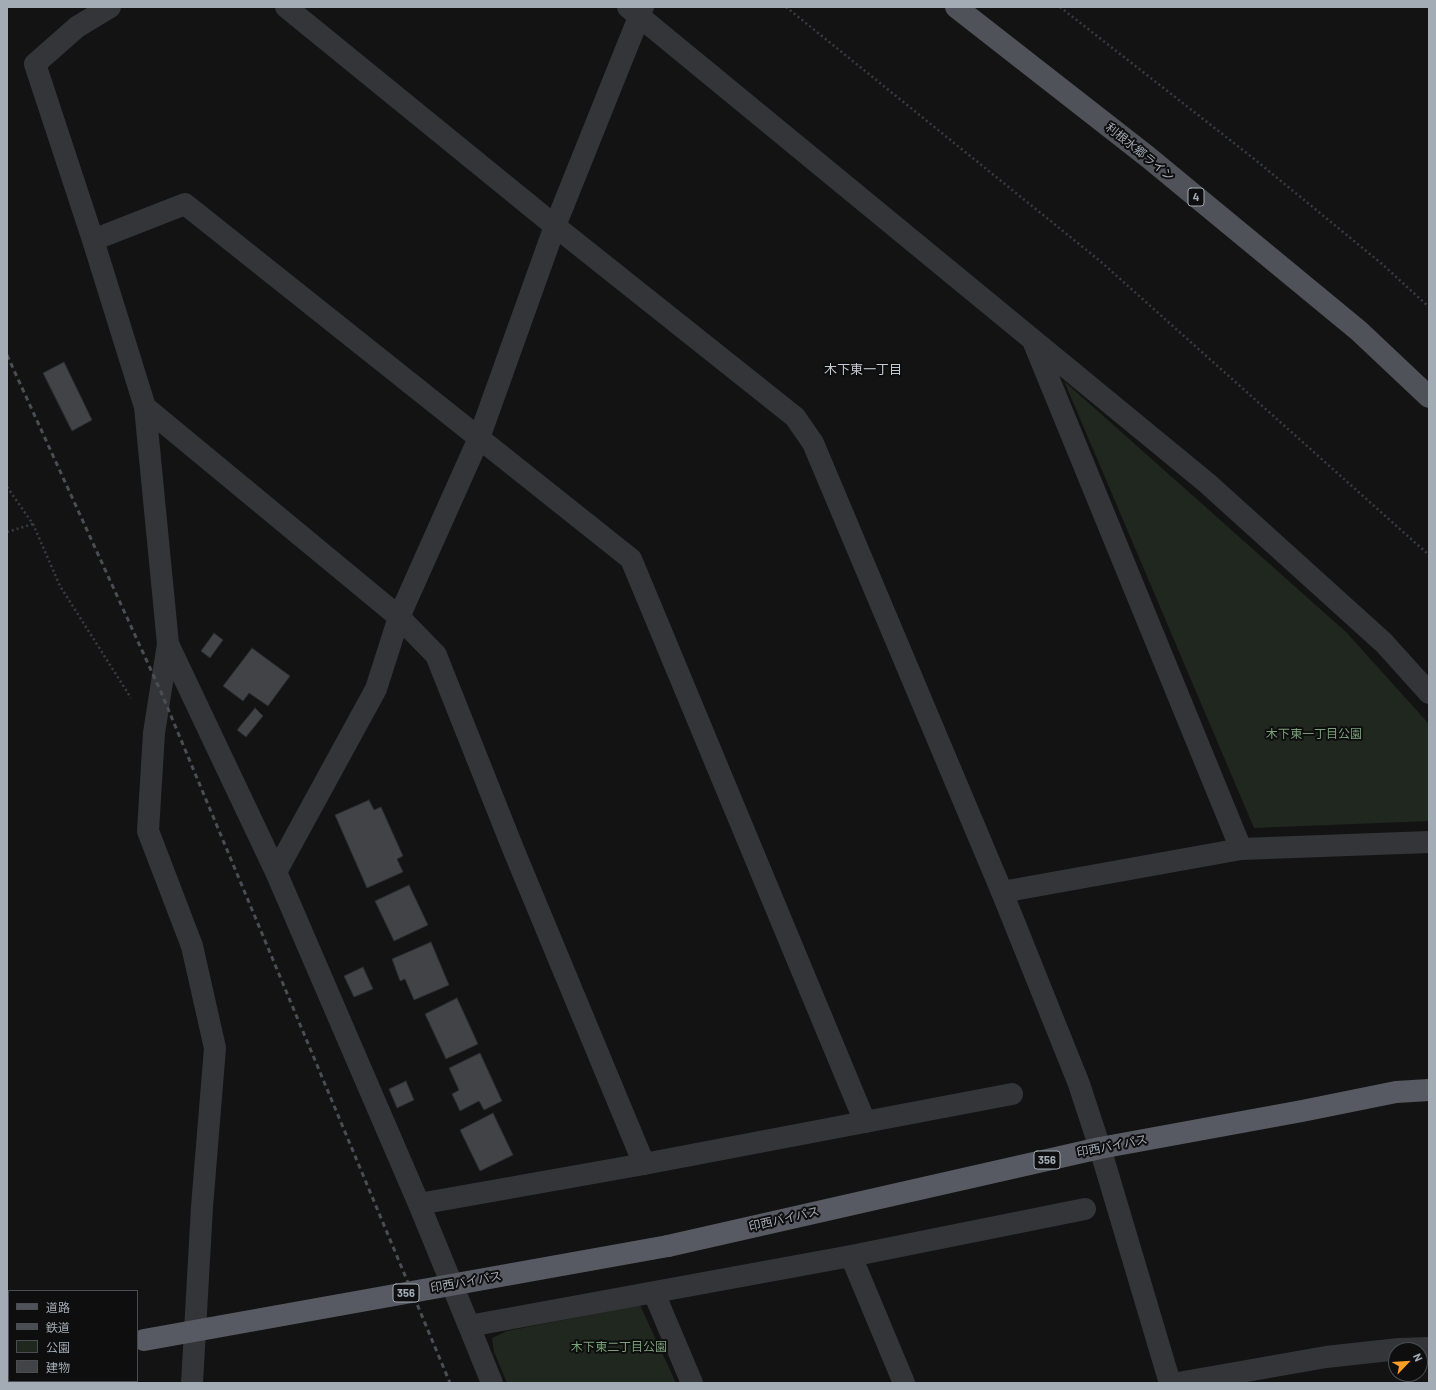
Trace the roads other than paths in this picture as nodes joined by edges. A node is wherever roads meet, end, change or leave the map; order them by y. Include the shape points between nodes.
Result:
1 (110, 7) edge
2 (286, 7) edge
3 (956, 7) edge
4 (637, 10) edge
5 (555, 226) junction
6 (93, 240) junction
7 (1033, 340) junction
8 (1429, 397) edge
9 (145, 407) junction
10 (479, 438) junction
11 (399, 617) junction
12 (168, 644) junction
13 (1429, 693) edge
14 (1429, 842) edge
15 (1241, 849) junction
16 (276, 872) junction
17 (1002, 892) junction
18 (1429, 1090) edge
19 (1012, 1094) dead end
20 (865, 1122) junction
21 (1100, 1148) junction
22 (644, 1164) junction
23 (419, 1204) junction
24 (1085, 1209) dead end
25 (851, 1256) junction
26 (654, 1293) junction
27 (469, 1326) junction
28 (141, 1340) edge
29 (1429, 1348) edge
30 (192, 1383) edge
31 (492, 1383) edge
32 (692, 1383) edge
33 (904, 1383) edge
34 (1170, 1383) edge
35 (1178, 1383) edge

1 - 6 street via 77,27 34,64
2 - 5 street
3 - 8 main road, 利根水郷ライン / 4 via 1148,157 1359,331
4 - 5 street
4 - 7 street
5 - 10 street
5 - 17 street via 795,417 813,443
6 - 9 street
6 - 10 street via 185,204
7 - 13 street via 1207,483 1384,643
7 - 15 street
9 - 11 street
9 - 12 street
10 - 11 street
10 - 20 street via 631,559
11 - 16 street via 376,689
11 - 22 street via 436,655
12 - 16 street
12 - 30 street via 154,733 148,831 192,946 215,1048 202,1207
14 - 15 street
15 - 17 street
16 - 23 street
17 - 21 street via 1079,1084
18 - 21 highway, 印西バイパス / 356 via 1396,1092
19 - 20 street
20 - 22 street
21 - 28 highway, 印西バイパス / 356, bridge via 668,1246
21 - 34 street
22 - 23 street
23 - 27 street
24 - 25 street
25 - 26 street
25 - 33 street
26 - 27 street
26 - 32 street
27 - 31 street
29 - 35 street via 1326,1357

